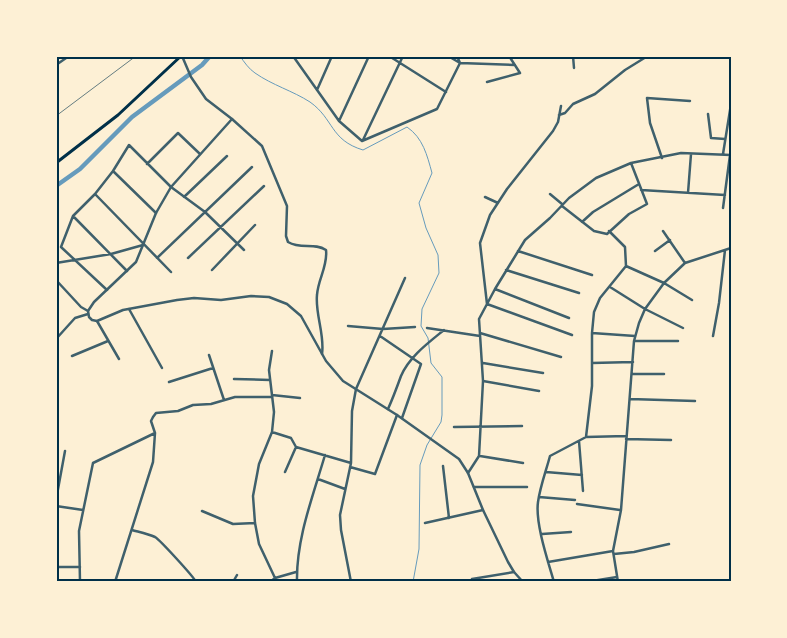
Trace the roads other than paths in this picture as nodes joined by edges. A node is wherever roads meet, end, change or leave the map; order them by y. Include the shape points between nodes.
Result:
1 (69, 56) edge
2 (182, 56) edge
3 (292, 56) edge
4 (300, 56) edge
5 (332, 56) edge
6 (369, 56) edge
7 (389, 56) edge
8 (403, 56) edge
9 (448, 56) edge
10 (457, 56) edge
11 (509, 56) edge
12 (573, 56) edge
13 (646, 57) edge
14 (298, 62) junction
15 (400, 63) junction
16 (460, 63) junction
17 (56, 65) edge
18 (515, 65) junction
19 (574, 68) dead end
20 (487, 82) dead end
21 (317, 90) junction
22 (446, 92) junction
23 (690, 101) dead end
24 (731, 104) edge
25 (561, 106) dead end
26 (708, 114) dead end
27 (559, 115) junction
28 (232, 119) junction
29 (339, 121) junction
30 (725, 139) junction
31 (362, 141) junction
32 (200, 154) junction
33 (691, 154) junction
34 (723, 155) junction
35 (730, 155) edge
36 (228, 156) dead end
37 (662, 158) junction
38 (56, 162) edge
39 (148, 164) junction
40 (631, 164) junction
41 (252, 167) dead end
42 (113, 171) junction
43 (639, 184) junction
44 (264, 186) dead end
45 (171, 187) junction
46 (641, 190) junction
47 (688, 193) junction
48 (95, 194) junction
49 (550, 194) dead end
50 (725, 195) junction
51 (184, 197) junction
52 (485, 197) dead end
53 (498, 203) junction
54 (562, 205) junction
55 (723, 208) dead end
56 (205, 212) junction
57 (156, 213) junction
58 (73, 216) junction
59 (582, 222) junction
60 (255, 225) dead end
61 (220, 228) junction
62 (609, 231) junction
63 (663, 231) dead end
64 (670, 240) junction
65 (143, 244) junction
66 (237, 244) junction
67 (731, 248) edge
68 (244, 250) dead end
69 (725, 250) junction
70 (518, 251) junction
71 (655, 251) dead end
72 (111, 254) junction
73 (157, 258) junction
74 (188, 258) dead end
75 (75, 260) junction
76 (56, 263) edge
77 (685, 263) junction
78 (626, 266) junction
79 (127, 270) junction
80 (212, 270) dead end
81 (506, 270) junction
82 (171, 272) dead end
83 (592, 275) dead end
84 (405, 278) dead end
85 (56, 280) edge
86 (664, 283) junction
87 (610, 287) junction
88 (495, 289) junction
89 (107, 290) junction
90 (579, 293) dead end
91 (692, 300) dead end
92 (487, 304) junction
93 (129, 309) junction
94 (645, 310) junction
95 (88, 312) junction
96 (569, 318) dead end
97 (97, 321) junction
98 (348, 326) dead end
99 (415, 327) dead end
100 (427, 328) dead end
101 (683, 328) dead end
102 (383, 329) junction
103 (444, 330) junction
104 (592, 333) junction
105 (480, 334) junction
106 (380, 336) junction
107 (572, 336) dead end
108 (636, 336) junction
109 (713, 336) dead end
110 (56, 339) edge
111 (108, 341) junction
112 (634, 341) junction
113 (678, 341) dead end
114 (272, 351) dead end
115 (322, 354) junction
116 (209, 355) dead end
117 (72, 356) dead end
118 (561, 357) dead end
119 (413, 358) junction
120 (119, 359) dead end
121 (634, 362) junction
122 (482, 363) junction
123 (592, 363) junction
124 (162, 368) dead end
125 (213, 368) junction
126 (543, 373) dead end
127 (633, 374) junction
128 (664, 374) dead end
129 (234, 379) dead end
130 (270, 380) junction
131 (484, 381) junction
132 (169, 382) dead end
133 (356, 390) junction
134 (538, 391) dead end
135 (271, 396) junction
136 (300, 398) dead end
137 (630, 399) junction
138 (224, 400) junction
139 (694, 401) dead end
140 (388, 409) junction
141 (398, 415) junction
142 (402, 418) junction
143 (522, 426) dead end
144 (454, 427) dead end
145 (481, 427) junction
146 (272, 432) junction
147 (155, 433) junction
148 (586, 437) junction
149 (626, 438) junction
150 (671, 440) dead end
151 (579, 441) junction
152 (296, 447) junction
153 (65, 451) dead end
154 (325, 455) junction
155 (480, 456) junction
156 (351, 463) junction
157 (523, 463) dead end
158 (443, 466) dead end
159 (350, 467) junction
160 (285, 472) dead end
161 (546, 472) junction
162 (468, 473) junction
163 (582, 475) junction
164 (318, 479) junction
165 (474, 487) junction
166 (527, 487) dead end
167 (345, 489) junction
168 (583, 491) dead end
169 (539, 497) junction
170 (56, 500) edge
171 (575, 500) dead end
172 (577, 504) dead end
173 (56, 506) edge
174 (83, 510) junction
175 (483, 510) junction
176 (621, 510) junction
177 (202, 511) dead end
178 (449, 518) junction
179 (255, 523) junction
180 (425, 523) dead end
181 (132, 530) junction
182 (571, 532) dead end
183 (542, 534) junction
184 (670, 544) dead end
185 (613, 552) junction
186 (548, 562) junction
187 (56, 567) edge
188 (80, 567) junction
189 (296, 572) junction
190 (514, 572) junction
191 (237, 575) dead end
192 (617, 576) junction
193 (275, 578) junction
194 (472, 579) dead end
195 (80, 582) edge
196 (116, 582) edge
197 (196, 582) edge
198 (233, 582) edge
199 (270, 582) edge
200 (297, 582) edge
201 (351, 582) edge
202 (523, 582) edge
203 (554, 582) edge
204 (586, 582) edge
205 (618, 582) edge

1 - 17 street
2 - 28 street via 206,99
2 - 38 main road via 118,115
3 - 14 street
4 - 14 street
5 - 21 street
6 - 29 street
7 - 15 street
8 - 15 street
9 - 16 street
10 - 16 street
11 - 18 street
12 - 19 street
13 - 27 street
14 - 21 street
15 - 22 street
15 - 31 street
16 - 18 street
16 - 22 street
18 - 20 street via 520,73
21 - 29 street
22 - 31 street via 437,110
23 - 37 street via 647,98 650,123
24 - 30 street
25 - 27 street
26 - 30 street via 711,138
27 - 53 street via 553,131
28 - 32 street
28 - 115 street via 262,146 287,206 288,242 301,247 321,246 326,250 316,307
29 - 31 street
30 - 34 street
32 - 39 street via 178,133
32 - 45 street
33 - 34 street
33 - 37 street
33 - 47 street
34 - 35 street
35 - 50 street
36 - 51 street
37 - 40 street
39 - 42 street via 129,145
39 - 45 street
40 - 43 street
40 - 54 street via 596,178
41 - 56 street
42 - 48 street
42 - 57 street
43 - 46 street
43 - 59 street
44 - 61 street
45 - 51 street
45 - 57 street
46 - 47 street
46 - 62 street via 647,204
47 - 50 street
48 - 58 street
48 - 65 street
49 - 54 street
50 - 55 street
51 - 56 street
52 - 53 street
53 - 92 street via 480,243
54 - 59 street
54 - 70 street via 525,240
56 - 61 street
56 - 73 street
57 - 65 street
58 - 72 street
58 - 75 street via 61,247
59 - 62 street via 594,231 607,234
60 - 66 street
61 - 66 street
61 - 74 street
62 - 78 street via 625,247
63 - 64 street
64 - 71 street
64 - 77 street
65 - 72 street
65 - 73 street
65 - 79 street via 136,262
66 - 68 street
66 - 80 street
67 - 69 street
69 - 77 street
69 - 109 street
70 - 81 street
70 - 83 street
72 - 75 street
72 - 79 street
73 - 82 street
75 - 76 street
75 - 89 street
77 - 86 street
78 - 86 street
78 - 87 street
79 - 89 street
81 - 88 street
81 - 90 street
84 - 102 street
85 - 95 street
86 - 91 street
86 - 94 street
87 - 94 street
87 - 104 street via 594,312
88 - 92 street
88 - 96 street
89 - 95 street
92 - 105 street via 479,319
92 - 107 street
93 - 97 street
93 - 115 street via 194,298 269,297 287,304 301,316
93 - 124 street
94 - 101 street
94 - 108 street
95 - 97 street via 92,320
95 - 110 street via 75,318
97 - 111 street
98 - 102 street
99 - 102 street
100 - 103 street
102 - 106 street
103 - 105 street
103 - 119 street
104 - 108 street
104 - 123 street
105 - 118 street
105 - 122 street
106 - 119 street
106 - 133 street
108 - 112 street
111 - 117 street
111 - 120 street
112 - 113 street
112 - 121 street
114 - 130 street
115 - 133 street via 334,372
116 - 125 street
119 - 140 street via 401,375
119 - 142 street via 421,364
121 - 123 street
121 - 127 street
122 - 126 street
122 - 131 street
123 - 148 street
125 - 132 street
125 - 138 street
127 - 128 street
127 - 137 street
129 - 130 street
130 - 135 street
131 - 134 street
131 - 145 street
133 - 140 street
133 - 156 street via 352,411
135 - 136 street
135 - 138 street
135 - 146 street via 274,412
137 - 139 street
137 - 149 street
138 - 147 street via 156,414 151,421
140 - 141 street
141 - 142 street
141 - 159 street via 375,474
142 - 162 street via 459,460
143 - 145 street
144 - 145 street
145 - 155 street
146 - 152 street via 291,438
146 - 179 street via 255,483
147 - 174 street via 93,463
147 - 181 street via 153,462
148 - 149 street
148 - 151 street
149 - 150 street
149 - 176 street
151 - 161 street via 550,456
151 - 163 street
152 - 154 street
152 - 160 street
153 - 170 street
154 - 156 street
154 - 164 street
155 - 157 street
155 - 162 street
156 - 159 street
158 - 178 street
159 - 167 street
161 - 163 street
161 - 169 street
162 - 165 street
163 - 168 street
164 - 167 street
164 - 189 street via 304,525
165 - 166 street
165 - 175 street
167 - 201 street via 340,515
169 - 171 street
169 - 183 street
172 - 176 street
173 - 174 street
174 - 188 street via 79,531
175 - 178 street
175 - 190 street
176 - 185 street
177 - 179 street via 233,524
178 - 180 street
179 - 193 street via 259,544
181 - 196 street
181 - 197 street via 156,538 194,576
182 - 183 street
183 - 186 street
184 - 185 street via 634,552
185 - 186 street
185 - 192 street
186 - 203 street
187 - 188 street
188 - 195 street
189 - 193 street
189 - 200 street
190 - 194 street
190 - 202 street
191 - 198 street
192 - 204 street
192 - 205 street
193 - 199 street

